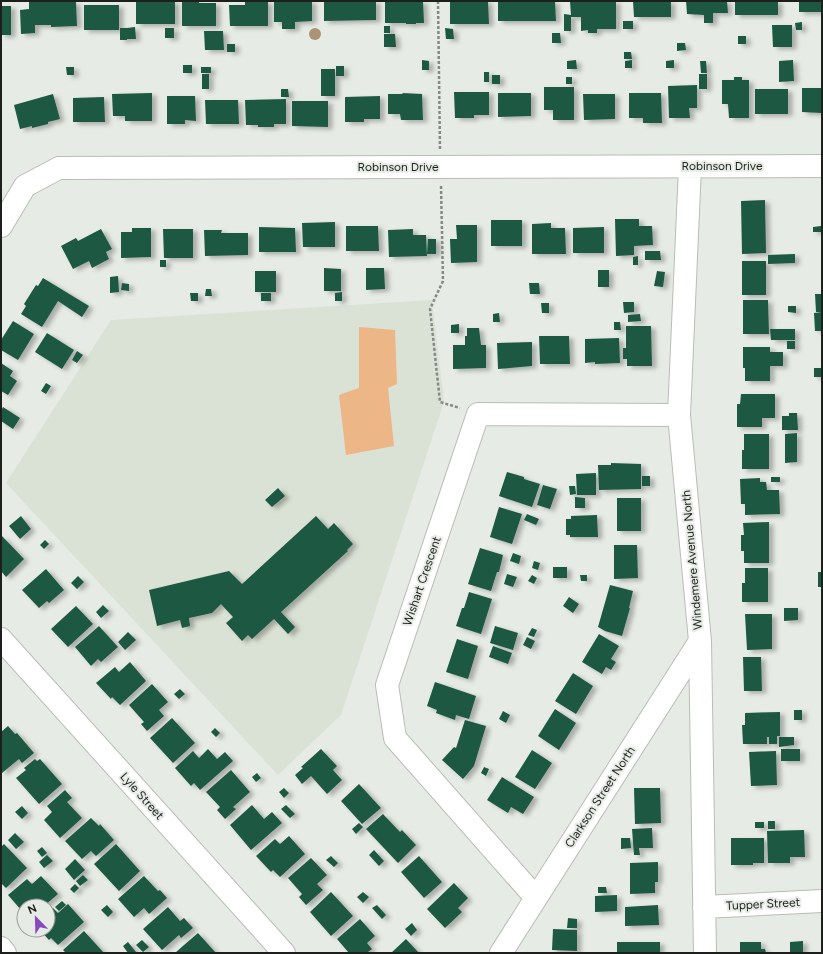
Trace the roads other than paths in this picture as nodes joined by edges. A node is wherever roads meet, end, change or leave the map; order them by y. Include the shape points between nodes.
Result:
1 (822, 166) edge
2 (690, 167) junction
3 (1, 226) edge
4 (679, 415) junction
5 (1, 639) edge
6 (700, 641) junction
7 (536, 898) junction
8 (822, 901) edge
9 (704, 907) junction
10 (1, 948) edge
11 (5, 953) edge
12 (284, 953) edge
13 (501, 953) edge
14 (705, 953) edge

1 - 2 street, Robinson Drive
2 - 3 street, Robinson Drive via 59,168 25,186
2 - 4 street, Windemere Avenue North
4 - 6 street, Windemere Avenue North
4 - 7 street, Wishart Crescent via 478,414 387,685 395,738
5 - 12 street, Lyle Street
6 - 7 street, Clarkson Street North
6 - 9 street, Windemere Avenue North
7 - 13 street, Clarkson Street North
8 - 9 street, Tupper Street
9 - 14 street, Windemere Avenue North
10 - 11 street

